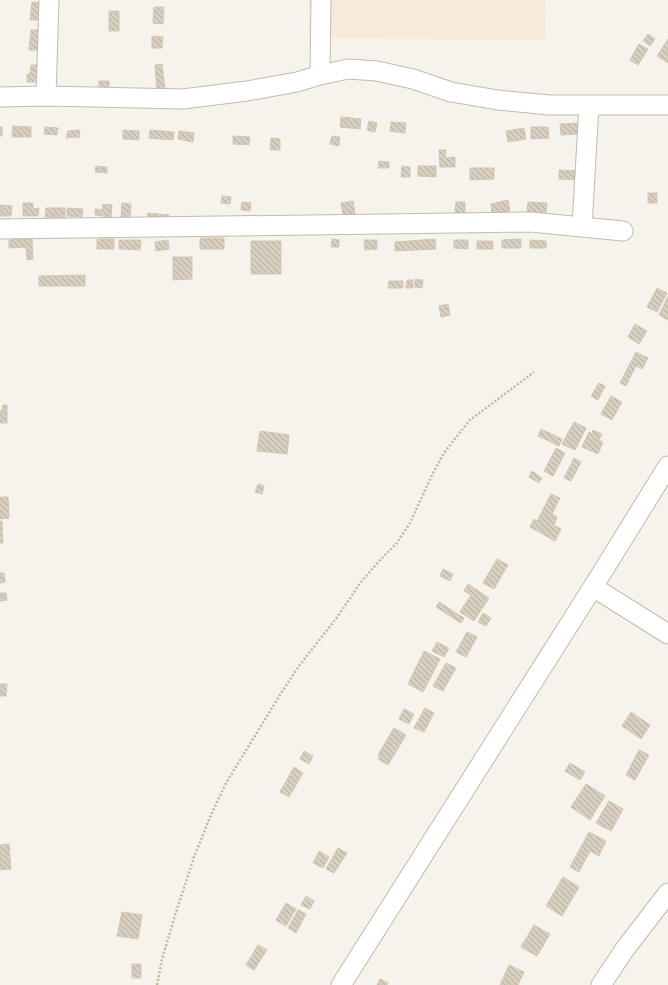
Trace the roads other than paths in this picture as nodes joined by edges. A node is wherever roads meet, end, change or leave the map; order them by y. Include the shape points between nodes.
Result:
1 (49, 0) edge
2 (321, 0) edge
3 (320, 75) junction
4 (46, 96) junction
5 (0, 97) edge
6 (589, 105) junction
7 (668, 105) edge
8 (582, 227) junction
9 (0, 229) edge
10 (623, 230) dead end
11 (668, 466) edge
12 (593, 587) junction
13 (668, 634) edge
14 (668, 893) edge
15 (341, 985) edge
16 (601, 985) edge

1 - 4 street
2 - 3 street
3 - 4 street via 247,91 182,99
3 - 6 street via 348,69 377,71 413,79 450,92 498,100 549,105
4 - 5 street
6 - 7 street
6 - 8 street
8 - 9 street via 530,222
8 - 10 street
11 - 12 street
12 - 13 street
12 - 15 street
14 - 16 street

